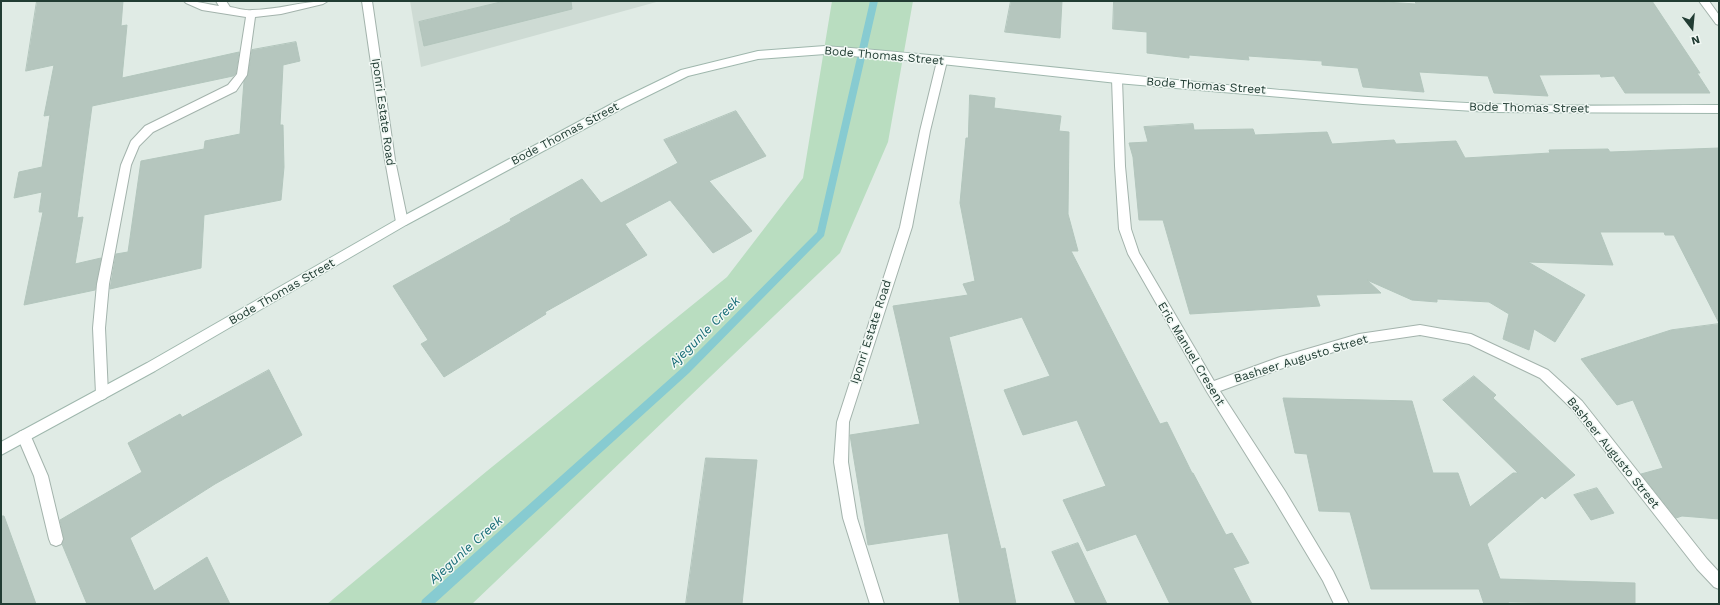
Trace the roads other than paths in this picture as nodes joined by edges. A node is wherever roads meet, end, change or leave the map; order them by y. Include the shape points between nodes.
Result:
1 (189, 1) edge
2 (221, 1) edge
3 (323, 1) edge
4 (367, 1) edge
5 (1704, 1) edge
6 (227, 10) junction
7 (251, 14) junction
8 (1719, 22) edge
9 (942, 61) junction
10 (1117, 79) junction
11 (1719, 109) edge
12 (402, 222) junction
13 (1210, 388) junction
14 (102, 394) junction
15 (24, 436) junction
16 (1, 448) edge
17 (56, 539) dead end
18 (1719, 582) edge
19 (877, 604) edge
20 (1342, 604) edge

1 - 6 street via 202,7
2 - 6 street
3 - 7 street via 281,11
4 - 12 street, Iponri Estate Road via 390,160
5 - 8 street
6 - 7 street
7 - 14 street via 242,75 232,88 149,129 135,144 126,165 103,284 99,328
9 - 10 street, Bode Thomas Street
9 - 12 street, Bode Thomas Street via 824,50 758,55 685,73 621,104
9 - 19 street, Iponri Estate Road via 906,227 843,422 841,462 850,518
10 - 11 street, Bode Thomas Street via 1490,108
10 - 13 street, Eric Manuel Cresent via 1125,229 1134,254 1154,292
12 - 14 street, Bode Thomas Street
13 - 18 street, Basheer Augusto Street via 1359,339 1420,330 1472,339 1544,374 1577,404 1702,564
13 - 20 street, Eric Manuel Cresent via 1280,496
14 - 15 street, Bode Thomas Street
15 - 16 street, Bode Thomas Street
15 - 17 street via 41,476

